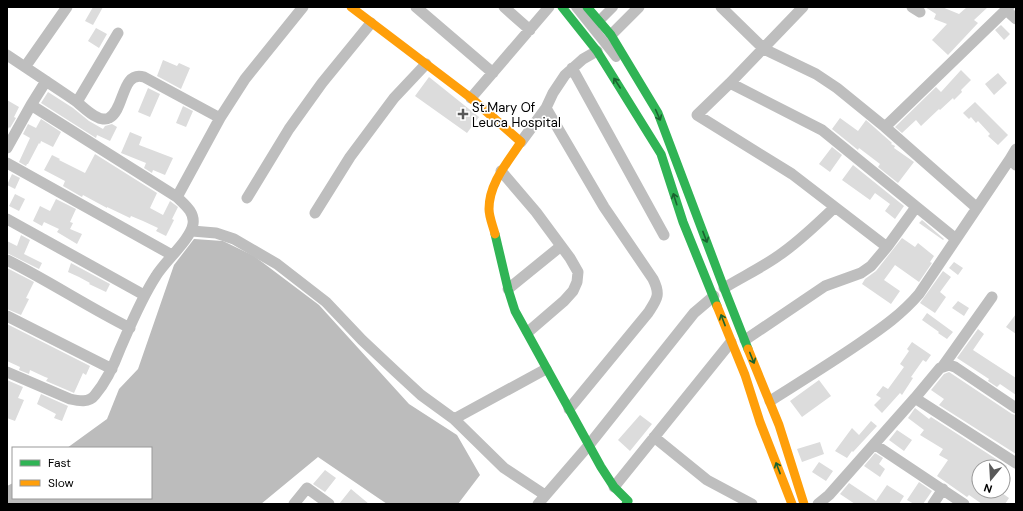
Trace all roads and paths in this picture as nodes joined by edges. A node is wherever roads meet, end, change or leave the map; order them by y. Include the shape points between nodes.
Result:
1 (67, 7) edge
2 (303, 7) edge
3 (416, 7) edge
4 (504, 7) edge
5 (549, 7) edge
6 (562, 7) edge
7 (587, 7) edge
8 (640, 7) edge
9 (803, 7) edge
10 (722, 8) edge
11 (1007, 8) edge
12 (357, 9) edge
13 (1016, 19) edge
14 (371, 23) junction
15 (530, 30) junction
16 (118, 33) dead end
17 (610, 35) junction
18 (764, 49) junction
19 (596, 51) junction
20 (7, 54) edge
21 (426, 64) junction
22 (25, 67) junction
23 (572, 68) junction
24 (493, 73) junction
25 (46, 81) junction
26 (730, 83) junction
27 (471, 98) junction
28 (77, 102) junction
29 (31, 105) junction
30 (546, 108) junction
31 (220, 118) junction
32 (885, 128) junction
33 (521, 142) junction
34 (7, 148) edge
35 (1016, 149) edge
36 (1013, 162) edge
37 (7, 163) edge
38 (501, 171) junction
39 (177, 197) junction
40 (247, 198) dead end
41 (835, 207) junction
42 (916, 207) junction
43 (977, 208) junction
44 (315, 213) dead end
45 (7, 219) edge
46 (192, 231) junction
47 (664, 235) dead end
48 (956, 239) junction
49 (561, 246) junction
50 (887, 247) junction
51 (172, 255) junction
52 (7, 260) edge
53 (724, 288) junction
54 (508, 289) junction
55 (144, 294) junction
56 (714, 296) junction
57 (992, 298) dead end
58 (7, 316) edge
59 (130, 328) junction
60 (528, 332) junction
61 (745, 340) junction
62 (731, 342) junction
63 (944, 366) junction
64 (112, 369) junction
65 (546, 369) junction
66 (7, 372) edge
67 (915, 398) junction
68 (770, 401) junction
69 (1016, 408) edge
70 (569, 409) junction
71 (454, 419) junction
72 (654, 437) junction
73 (874, 444) junction
74 (589, 445) junction
75 (1016, 463) edge
76 (614, 487) junction
77 (943, 489) junction
78 (545, 495) junction
79 (630, 503) edge
80 (294, 504) edge
81 (329, 504) edge
82 (538, 504) edge
83 (752, 504) edge
84 (792, 504) edge
85 (804, 504) edge
86 (818, 504) edge
87 (933, 504) edge
88 (964, 504) edge

1 - 22 street
2 - 31 street via 245,79
3 - 24 street
4 - 15 street
5 - 15 street
6 - 19 main road
7 - 17 main road
8 - 17 street
9 - 18 street
10 - 18 street
11 - 13 street
11 - 32 street
12 - 14 main road
14 - 21 main road
14 - 40 street via 322,83 289,129
15 - 24 street
16 - 28 street
17 -> 53 main road via 658,113
18 - 26 street
18 - 32 street via 816,74
19 - 23 street
56 -> 19 main road via 683,222 661,154
20 - 22 street
21 - 27 main road
21 - 44 street via 394,98 350,157
22 - 25 street
23 - 30 street via 553,93
23 - 47 street
24 - 27 street
25 - 28 street
25 - 29 street
26 - 41 street via 697,115 792,174
26 - 42 street via 822,130
27 - 33 main road
28 - 31 street via 96,117 107,119 115,111 128,82 138,76
29 - 34 street
29 - 39 street
30 - 33 street
30 - 70 street via 604,207 653,279 658,296 648,313
31 - 39 street
32 - 43 street
33 - 38 main road
35 - 36 street
36 - 43 street
37 - 51 street
38 - 49 street
38 - 54 main road via 492,188 489,210
39 - 46 street via 190,210 194,222
41 - 50 street
41 - 53 street via 794,245
42 - 48 street
42 - 50 street
43 - 48 street
45 - 55 street
46 - 51 street
46 - 71 street via 216,233 234,239 276,264 326,302 421,395
48 - 68 street via 920,294 895,319
49 - 54 street
49 - 60 street via 578,272 577,282 564,301
50 - 61 street via 871,266 861,273 825,286
51 - 55 street
52 - 59 street
53 - 61 main road
54 - 60 main road via 516,311
55 - 59 street
62 -> 56 main road
56 - 74 street via 694,313
57 - 63 street
58 - 64 street
59 - 64 street
60 - 65 main road
61 -> 68 main road
62 - 72 street
84 -> 62 main road
63 - 67 street
63 - 69 street via 954,367
64 - 66 street via 95,396 78,401
65 - 70 main road
65 - 71 street
67 - 73 street
67 - 75 street
68 - 85 main road
70 - 74 main road
71 - 78 street via 504,468
72 - 76 street
72 - 83 street via 707,480
73 - 77 street
73 - 86 street
74 - 76 main road
74 - 78 street
76 - 79 main road
77 - 87 street
77 - 88 street
78 - 82 street
80 - 81 street via 307,488

